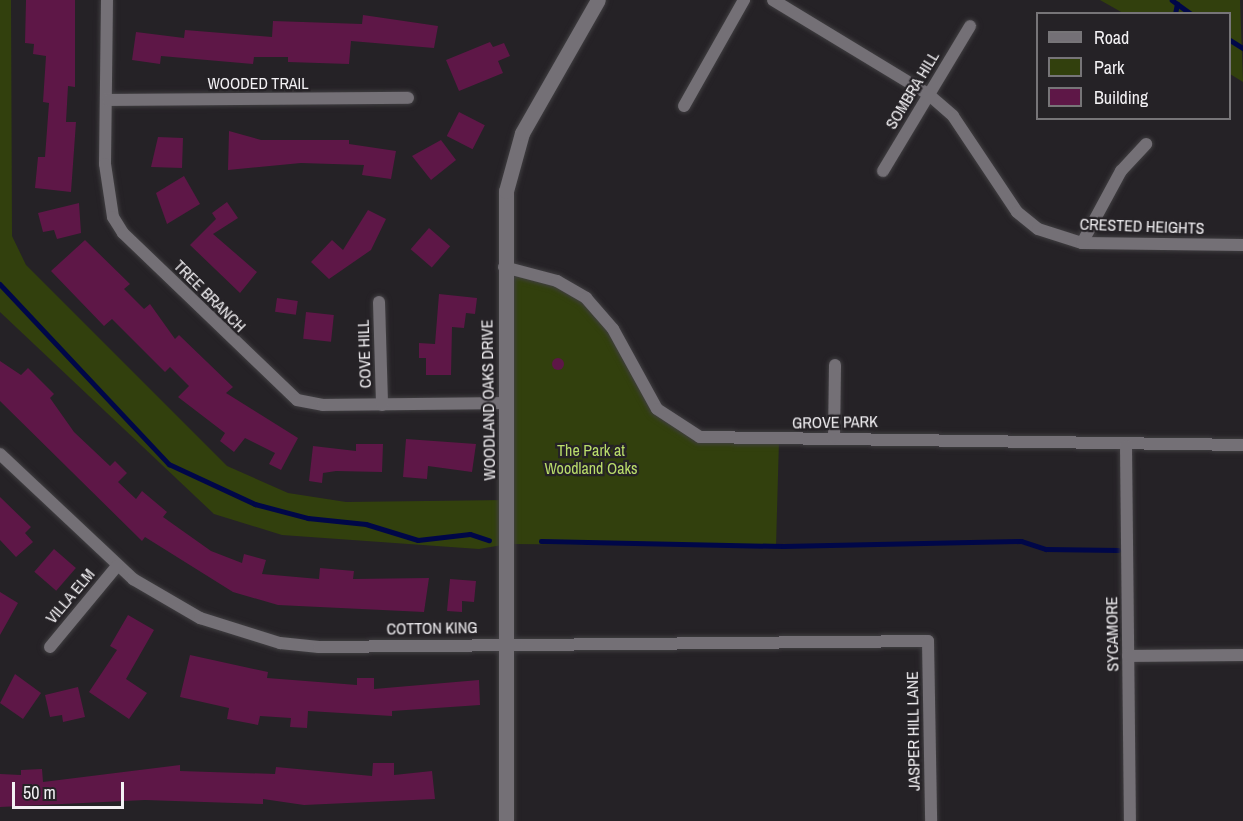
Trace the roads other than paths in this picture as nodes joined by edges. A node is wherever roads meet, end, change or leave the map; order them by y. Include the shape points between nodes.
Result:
1 (107, 0) edge
2 (598, 0) edge
3 (744, 0) edge
4 (773, 0) edge
5 (970, 26) dead end
6 (928, 94) junction
7 (408, 98) dead end
8 (108, 100) junction
9 (684, 106) dead end
10 (1146, 144) dead end
11 (884, 171) dead end
12 (1082, 243) junction
13 (1243, 244) edge
14 (504, 267) junction
15 (380, 302) dead end
16 (835, 365) dead end
17 (505, 403) junction
18 (382, 405) junction
19 (834, 438) junction
20 (1243, 445) edge
21 (1126, 446) junction
22 (0, 454) edge
23 (117, 566) junction
24 (928, 641) joint
25 (506, 644) junction
26 (50, 647) dead end
27 (1243, 655) edge
28 (1128, 656) junction
29 (506, 821) edge
30 (930, 821) edge
31 (1130, 821) edge

1 - 8 street, TREE BRANCH
2 - 14 street, WOODLAND OAKS DRIVE via 522,133 506,191
3 - 9 street
4 - 6 street, CRESTED HEIGHTS
5 - 6 street, SOMBRA HILL
6 - 11 street, SOMBRA HILL
6 - 12 street, CRESTED HEIGHTS via 953,116 1017,212 1038,229
7 - 8 street, WOODED TRAIL
8 - 18 street, TREE BRANCH via 106,176 113,217 123,233 297,400
10 - 12 street via 1121,171
12 - 13 street, CRESTED HEIGHTS
14 - 17 street, WOODLAND OAKS DRIVE
14 - 19 street, GROVE PARK via 557,282 585,298 613,329 657,409 678,426 719,441
15 - 18 street, COVE HILL
16 - 19 street
17 - 18 street, TREE BRANCH
17 - 25 street, WOODLAND OAKS DRIVE
19 - 21 street, GROVE PARK
20 - 21 street, GROVE PARK
21 - 28 street, SYCAMORE
22 - 23 street, COTTON KING
23 - 25 street, COTTON KING via 200,618 280,643
23 - 26 street, VILLA ELM
24 - 25 street, COTTON KING
24 - 30 street, JASPER HILL LANE
25 - 29 street, WOODLAND OAKS DRIVE
27 - 28 street
28 - 31 street, SYCAMORE

